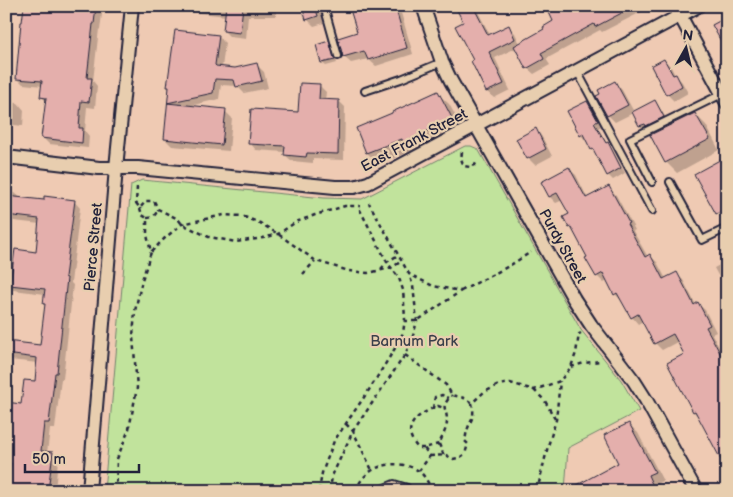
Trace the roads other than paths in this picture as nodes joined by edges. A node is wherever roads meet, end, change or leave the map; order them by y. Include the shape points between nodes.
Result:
1 (132, 6) edge
2 (324, 6) edge
3 (423, 6) edge
4 (698, 6) edge
5 (677, 11) edge
6 (338, 56) dead end
7 (442, 62) junction
8 (577, 71) junction
9 (365, 91) dead end
10 (724, 99) edge
11 (477, 125) junction
12 (6, 157) edge
13 (116, 168) junction
14 (652, 182) dead end
15 (670, 182) dead end
16 (652, 211) dead end
17 (727, 228) edge
18 (89, 491) edge
19 (381, 491) edge
20 (408, 491) edge
21 (696, 491) edge

1 - 13 street, Pierce Street
2 - 6 lane
3 - 7 street, Purdy Street
4 - 5 street, East Frank Street
5 - 8 street, East Frank Street
5 - 10 street
7 - 9 lane
7 - 11 street, Purdy Street
8 - 11 street, East Frank Street
8 - 16 lane
10 - 14 lane via 630,139
11 - 13 street, East Frank Street via 368,183 354,187
11 - 21 street, Purdy Street via 574,299 634,380
12 - 13 street, East Frank Street
13 - 18 street, Pierce Street
15 - 17 lane via 702,240
19 - 20 lane via 394,484

